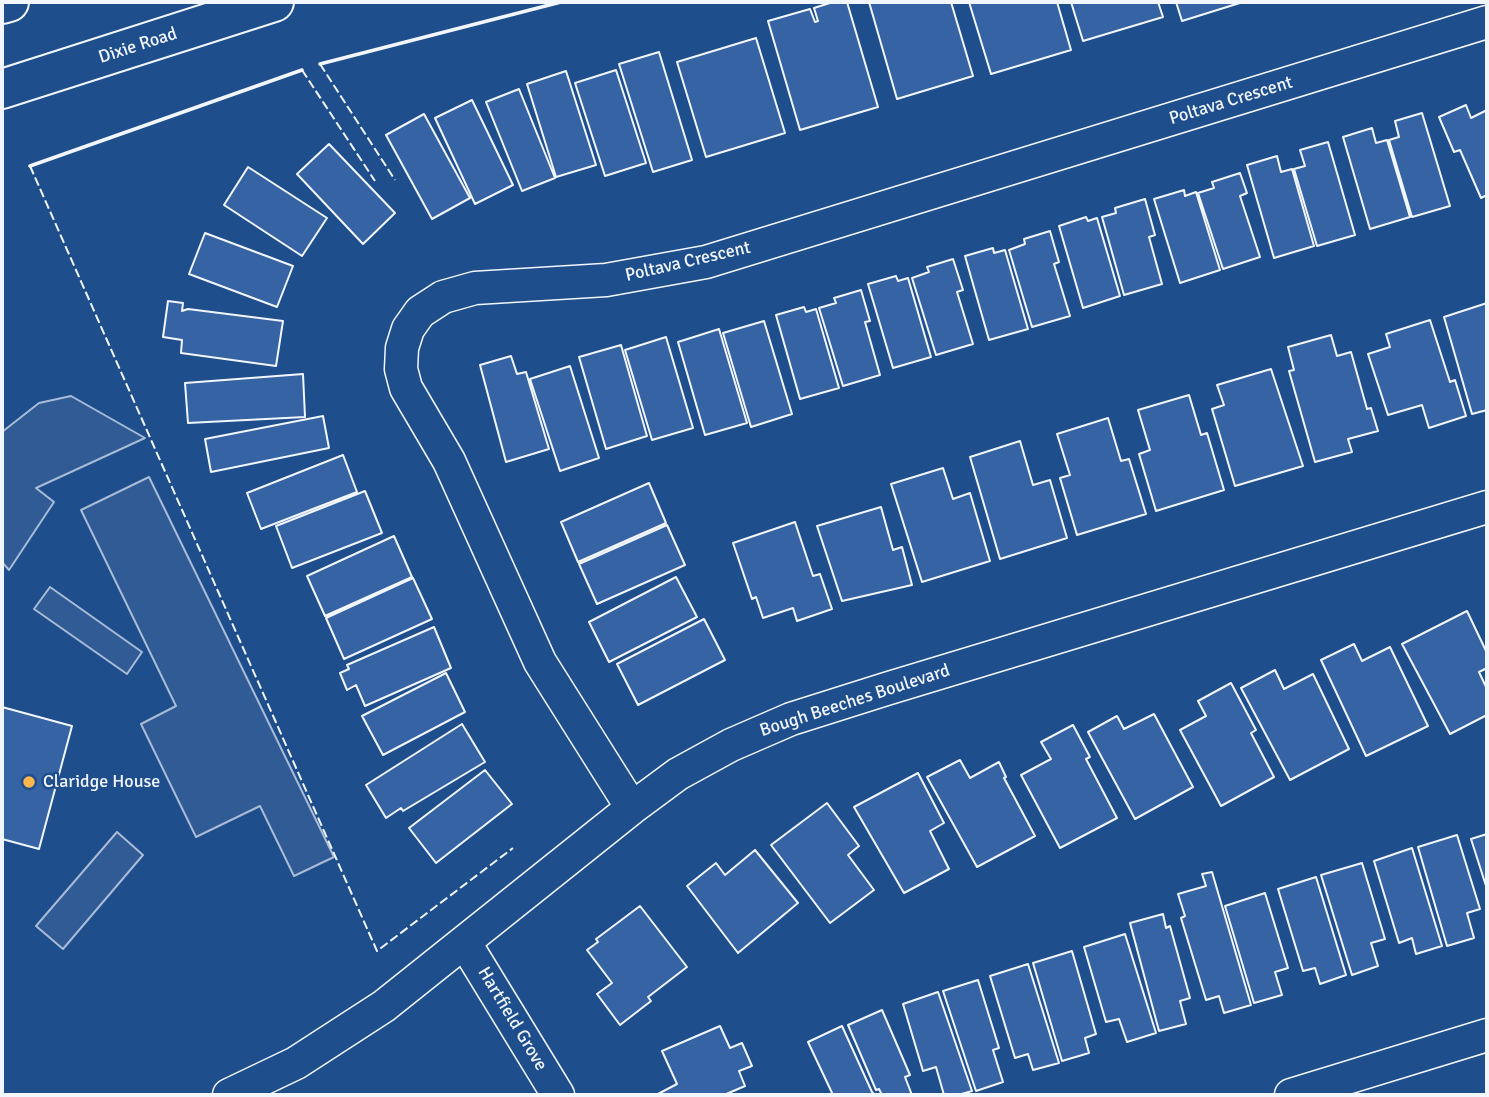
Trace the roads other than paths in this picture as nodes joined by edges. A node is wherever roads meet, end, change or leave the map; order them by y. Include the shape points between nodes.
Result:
1 (9, 2) edge
2 (2, 4) edge
3 (262, 4) edge
4 (1487, 22) edge
5 (2, 89) edge
6 (1487, 507) edge
7 (632, 808) junction
8 (465, 943) junction
9 (1487, 1035) edge
10 (229, 1095) edge
11 (558, 1095) edge
12 (1291, 1095) edge

1 - 2 main road
3 - 5 main road, Dixie Road
4 - 7 street, Poltava Crescent via 706,262 606,280 475,288 443,297 420,312 402,348 406,388 449,461 540,662
6 - 7 street, Bough Beeches Boulevard via 791,719 678,774
7 - 8 street, Bough Beeches Boulevard
8 - 10 street, Bough Beeches Boulevard via 384,1006 296,1063
8 - 11 street, Hartfield Grove
9 - 12 street

